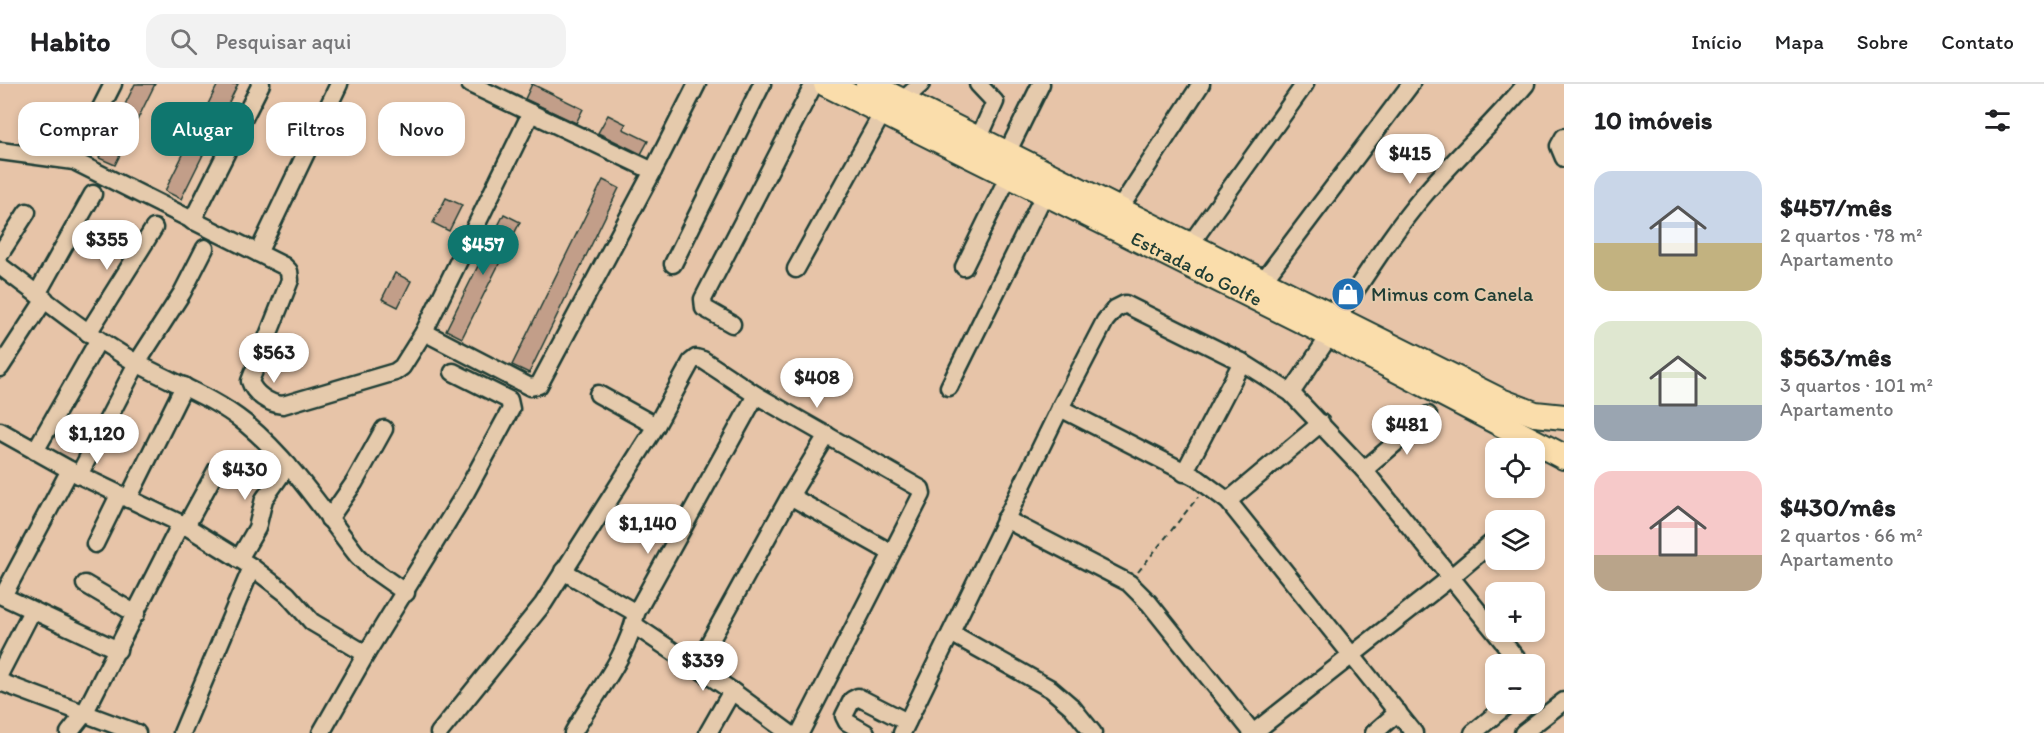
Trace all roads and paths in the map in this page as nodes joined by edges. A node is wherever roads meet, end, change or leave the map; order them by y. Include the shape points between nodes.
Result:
1 (113, 84) edge
2 (261, 84) edge
3 (339, 84) edge
4 (470, 84) edge
5 (697, 84) edge
6 (762, 84) edge
7 (814, 84) edge
8 (826, 84) edge
9 (868, 84) edge
10 (921, 84) edge
11 (978, 84) edge
12 (1041, 84) edge
13 (1201, 84) edge
14 (1305, 84) edge
15 (1411, 84) edge
16 (1526, 84) edge
17 (892, 106) junction
18 (531, 113) junction
19 (1564, 137) edge
20 (978, 140) junction
21 (0, 151) edge
22 (1564, 158) edge
23 (74, 161) junction
24 (1008, 165) junction
25 (653, 171) junction
26 (1045, 193) junction
27 (93, 194) dead end
28 (1118, 211) junction
29 (27, 212) dead end
30 (192, 221) junction
31 (154, 228) dead end
32 (1189, 246) junction
33 (205, 248) dead end
34 (258, 253) junction
35 (0, 254) edge
36 (673, 264) dead end
37 (0, 266) edge
38 (964, 267) dead end
39 (796, 269) dead end
40 (1262, 282) junction
41 (41, 297) junction
42 (732, 324) dead end
43 (1333, 327) junction
44 (424, 332) junction
45 (93, 337) junction
46 (1242, 362) junction
47 (137, 363) junction
48 (0, 368) edge
49 (453, 372) dead end
50 (184, 386) junction
51 (949, 387) dead end
52 (1291, 393) junction
53 (598, 394) dead end
54 (756, 395) junction
55 (1060, 408) junction
56 (1428, 416) dead end
57 (1564, 417) edge
58 (1321, 423) junction
59 (656, 426) junction
60 (384, 429) dead end
61 (0, 431) edge
62 (827, 435) junction
63 (35, 451) junction
64 (1564, 457) edge
65 (288, 465) junction
66 (218, 469) dead end
67 (1364, 470) junction
68 (1184, 472) junction
69 (74, 473) junction
70 (1208, 485) junction
71 (790, 496) junction
72 (124, 497) junction
73 (1228, 501) junction
74 (329, 519) junction
75 (1005, 519) junction
76 (184, 525) junction
77 (95, 544) dead end
78 (1485, 548) edge
79 (890, 552) junction
80 (245, 563) junction
81 (563, 571) junction
82 (1450, 578) junction
83 (1129, 583) junction
84 (85, 584) dead end
85 (406, 593) junction
86 (1, 595) edge
87 (32, 611) junction
88 (136, 614) junction
89 (635, 619) junction
90 (951, 633) junction
91 (118, 650) junction
92 (366, 654) junction
93 (1352, 654) junction
94 (1513, 654) edge
95 (696, 667) junction
96 (0, 673) edge
97 (0, 682) edge
98 (732, 691) junction
99 (1564, 701) edge
100 (1398, 712) junction
101 (84, 714) junction
102 (1496, 714) edge
103 (904, 728) edge
104 (69, 733) edge
105 (137, 733) edge
106 (182, 733) edge
107 (321, 733) edge
108 (439, 733) edge
109 (573, 733) edge
110 (708, 733) edge
111 (789, 733) edge
112 (800, 733) edge
113 (866, 733) edge
114 (1093, 733) edge
115 (1253, 733) edge
116 (1374, 733) edge
117 (1414, 733) edge
118 (1473, 733) edge
119 (1523, 733) edge

1 - 23 street
2 - 30 street
3 - 34 street
4 - 18 street
5 - 25 street
6 - 36 street
7 - 42 street via 703,299 704,308
8 - 17 highway, Estrada do Golfe
9 - 17 highway, Estrada do Golfe
10 - 17 street
11 - 20 street via 995,102
12 - 24 street
13 - 28 street
14 - 32 street
15 - 40 street
16 - 43 street via 1425,194
17 - 20 highway, Estrada do Golfe
17 - 24 highway, Estrada do Golfe
17 - 39 street
18 - 25 street
18 - 44 street
19 - 22 street via 1559,146
20 - 24 highway, Estrada do Golfe
21 - 23 street
23 - 30 street
24 - 26 highway, Estrada do Golfe
24 - 28 highway, Estrada do Golfe
24 - 38 street
25 - 44 street via 539,385 530,387
26 - 43 highway, Estrada do Golfe
26 - 51 street
27 - 41 street
28 - 32 highway, Estrada do Golfe
29 - 35 street
30 - 34 street
31 - 45 street
32 - 40 highway, Estrada do Golfe
33 - 47 street via 182,293
34 - 44 street via 289,271 290,280 250,381 258,394 275,405 395,372
37 - 41 street
40 - 43 highway, Estrada do Golfe
41 - 45 street
41 - 48 street
43 - 52 street
43 - 57 highway, Estrada do Golfe via 1501,401 1535,414
43 - 64 highway, Estrada do Golfe
45 - 47 street
45 - 63 street
46 - 52 street
46 - 55 street via 1125,304 1105,321
46 - 68 street
47 - 50 street
47 - 69 street
49 - 85 street via 509,400 511,410
50 - 65 street via 244,422
50 - 72 street
52 - 58 street
53 - 59 street
54 - 59 street via 696,358
54 - 62 street
54 - 89 street
55 - 68 street
55 - 75 street
56 - 67 street
58 - 67 street
58 - 73 street
59 - 81 street
60 - 74 street
61 - 63 street
62 - 71 street
62 - 79 street via 921,489 922,494
63 - 69 street
65 - 74 street
65 - 80 street via 264,499
66 - 76 street
67 - 82 street
68 - 70 street
69 - 72 street
69 - 86 street
70 - 73 street
70 - 83 path
71 - 79 street
71 - 95 street
72 - 76 street
72 - 77 street
73 - 93 street
74 - 85 street via 363,561
75 - 83 street
75 - 90 street
76 - 80 street
76 - 88 street
78 - 82 street
79 - 112 street
80 - 92 street via 287,594 312,622
80 - 106 street
81 - 89 street
81 - 108 street via 543,604
82 - 93 street
82 - 94 street
83 - 115 street
84 - 88 street
85 - 92 street
86 - 87 street
87 - 91 street
87 - 96 street
88 - 91 street
89 - 95 street
89 - 109 street via 620,656
90 - 103 street
90 - 114 street via 1051,689 1072,706
91 - 101 street
92 - 107 street
93 - 100 street
93 - 115 street
95 - 98 street
97 - 101 street
98 - 110 street
98 - 111 street
99 - 119 street
100 - 116 street
100 - 117 street
101 - 104 street
101 - 105 street
102 - 118 street
103 - 113 street via 858,698 852,700 844,716

